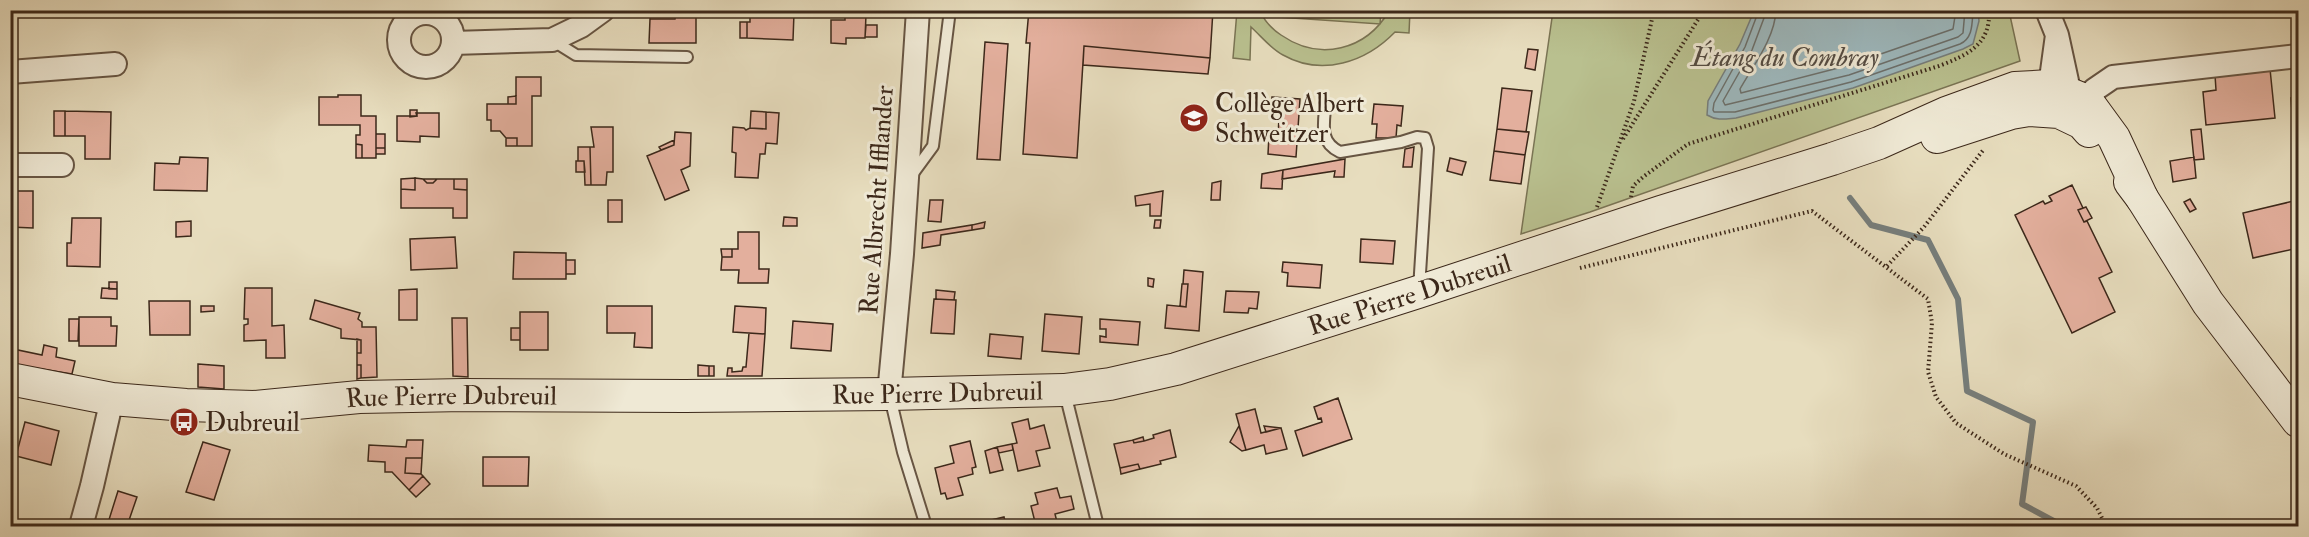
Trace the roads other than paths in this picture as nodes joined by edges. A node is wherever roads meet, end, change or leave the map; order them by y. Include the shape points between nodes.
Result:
1 (603, 10) edge
2 (918, 10) edge
3 (950, 10) edge
4 (2047, 10) edge
5 (552, 40) junction
6 (453, 43) dead end
7 (2298, 56) edge
8 (687, 57) dead end
9 (115, 64) dead end
10 (10, 72) edge
11 (2070, 103) junction
12 (1325, 109) dead end
13 (1832, 159) junction
14 (10, 165) edge
15 (62, 165) dead end
16 (907, 181) junction
17 (1418, 292) junction
18 (10, 379) edge
19 (1064, 390) junction
20 (889, 394) junction
21 (112, 399) junction
22 (2298, 421) edge
23 (81, 526) edge
24 (926, 526) edge
25 (1098, 526) edge

1 - 5 street
2 - 16 street, Rue Albrecht Ifflander
3 - 16 lane via 933,146
4 - 11 street via 2057,35
5 - 6 street
5 - 8 lane via 576,55
7 - 11 street via 2113,77
9 - 10 street
11 - 13 street, Rue Pierre Dubreuil via 2011,113 1881,151
11 - 13 street, Rue Pierre Dubreuil via 2015,88
11 - 22 street via 2142,198 2208,303
12 - 17 lane via 1325,139 1340,152 1425,138 1428,148
13 - 17 street, Rue Pierre Dubreuil
14 - 15 street
16 - 20 street, Rue Albrecht Ifflander
17 - 19 street, Rue Pierre Dubreuil via 1166,372
18 - 21 street, Rue Pierre Dubreuil
19 - 20 street, Rue Pierre Dubreuil
19 - 25 lane
20 - 21 street, Rue Pierre Dubreuil via 464,394 254,406
20 - 24 lane
21 - 23 street

